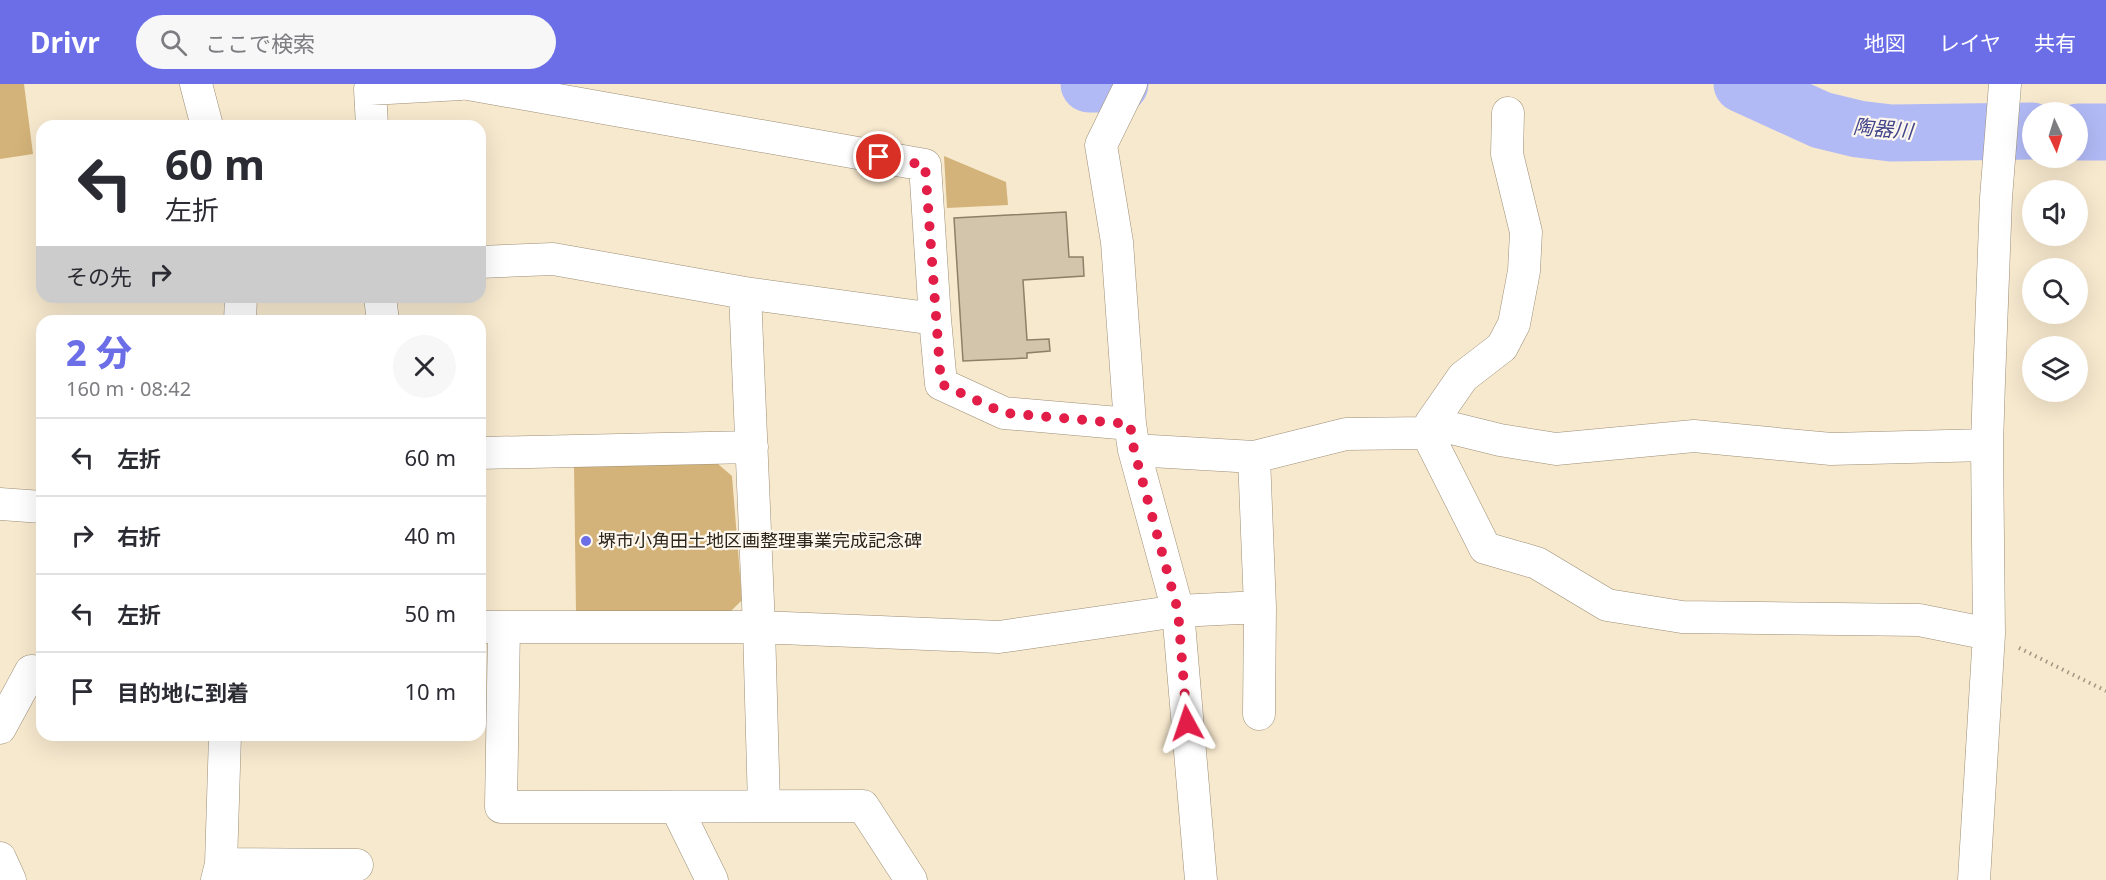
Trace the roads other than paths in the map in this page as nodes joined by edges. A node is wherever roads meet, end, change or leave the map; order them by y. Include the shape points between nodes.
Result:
1 (196, 84) edge
2 (461, 84) edge
3 (468, 84) edge
4 (1128, 92) edge
5 (2004, 95) edge
6 (1508, 113) dead end
7 (205, 120) edge
8 (372, 120) edge
9 (486, 262) edge
10 (745, 293) junction
11 (935, 319) junction
12 (1429, 428) junction
13 (1132, 437) junction
14 (1987, 445) junction
15 (752, 447) junction
16 (486, 453) edge
17 (1254, 458) junction
18 (0, 504) edge
19 (36, 507) edge
20 (1260, 608) junction
21 (1178, 611) junction
22 (492, 627) edge
23 (759, 627) junction
24 (1989, 634) junction
25 (36, 671) edge
26 (1259, 714) dead end
27 (0, 728) edge
28 (225, 741) edge
29 (764, 806) junction
30 (676, 807) junction
31 (0, 858) edge
32 (357, 865) dead end
33 (219, 872) edge
34 (10, 880) edge
35 (712, 880) edge
36 (911, 880) edge
37 (1201, 880) edge
38 (1974, 880) edge

1 - 7 street
2 - 8 street via 370,89
3 - 11 street via 925,165
4 - 13 street via 1101,145 1117,242
5 - 14 street
6 - 12 street via 1507,154 1526,232 1515,324 1502,347 1463,377
9 - 10 street via 553,259
10 - 11 street
10 - 15 street
11 - 13 street via 941,384 1004,413
12 - 14 street via 1556,449 1694,436 1831,448
12 - 17 street via 1346,434
12 - 24 street via 1485,548 1537,563 1607,605 1682,617 1919,620
13 - 17 street
13 - 21 street
14 - 24 street
15 - 16 street
15 - 23 street
17 - 20 street
18 - 19 street
20 - 21 street
20 - 26 street
21 - 23 street via 999,637
21 - 37 street
22 - 23 street
22 - 30 street via 501,807
23 - 29 street
24 - 38 street
25 - 27 street via 31,671
28 - 33 street
29 - 30 street
29 - 36 street via 863,806
30 - 35 street
31 - 34 street
32 - 33 street

